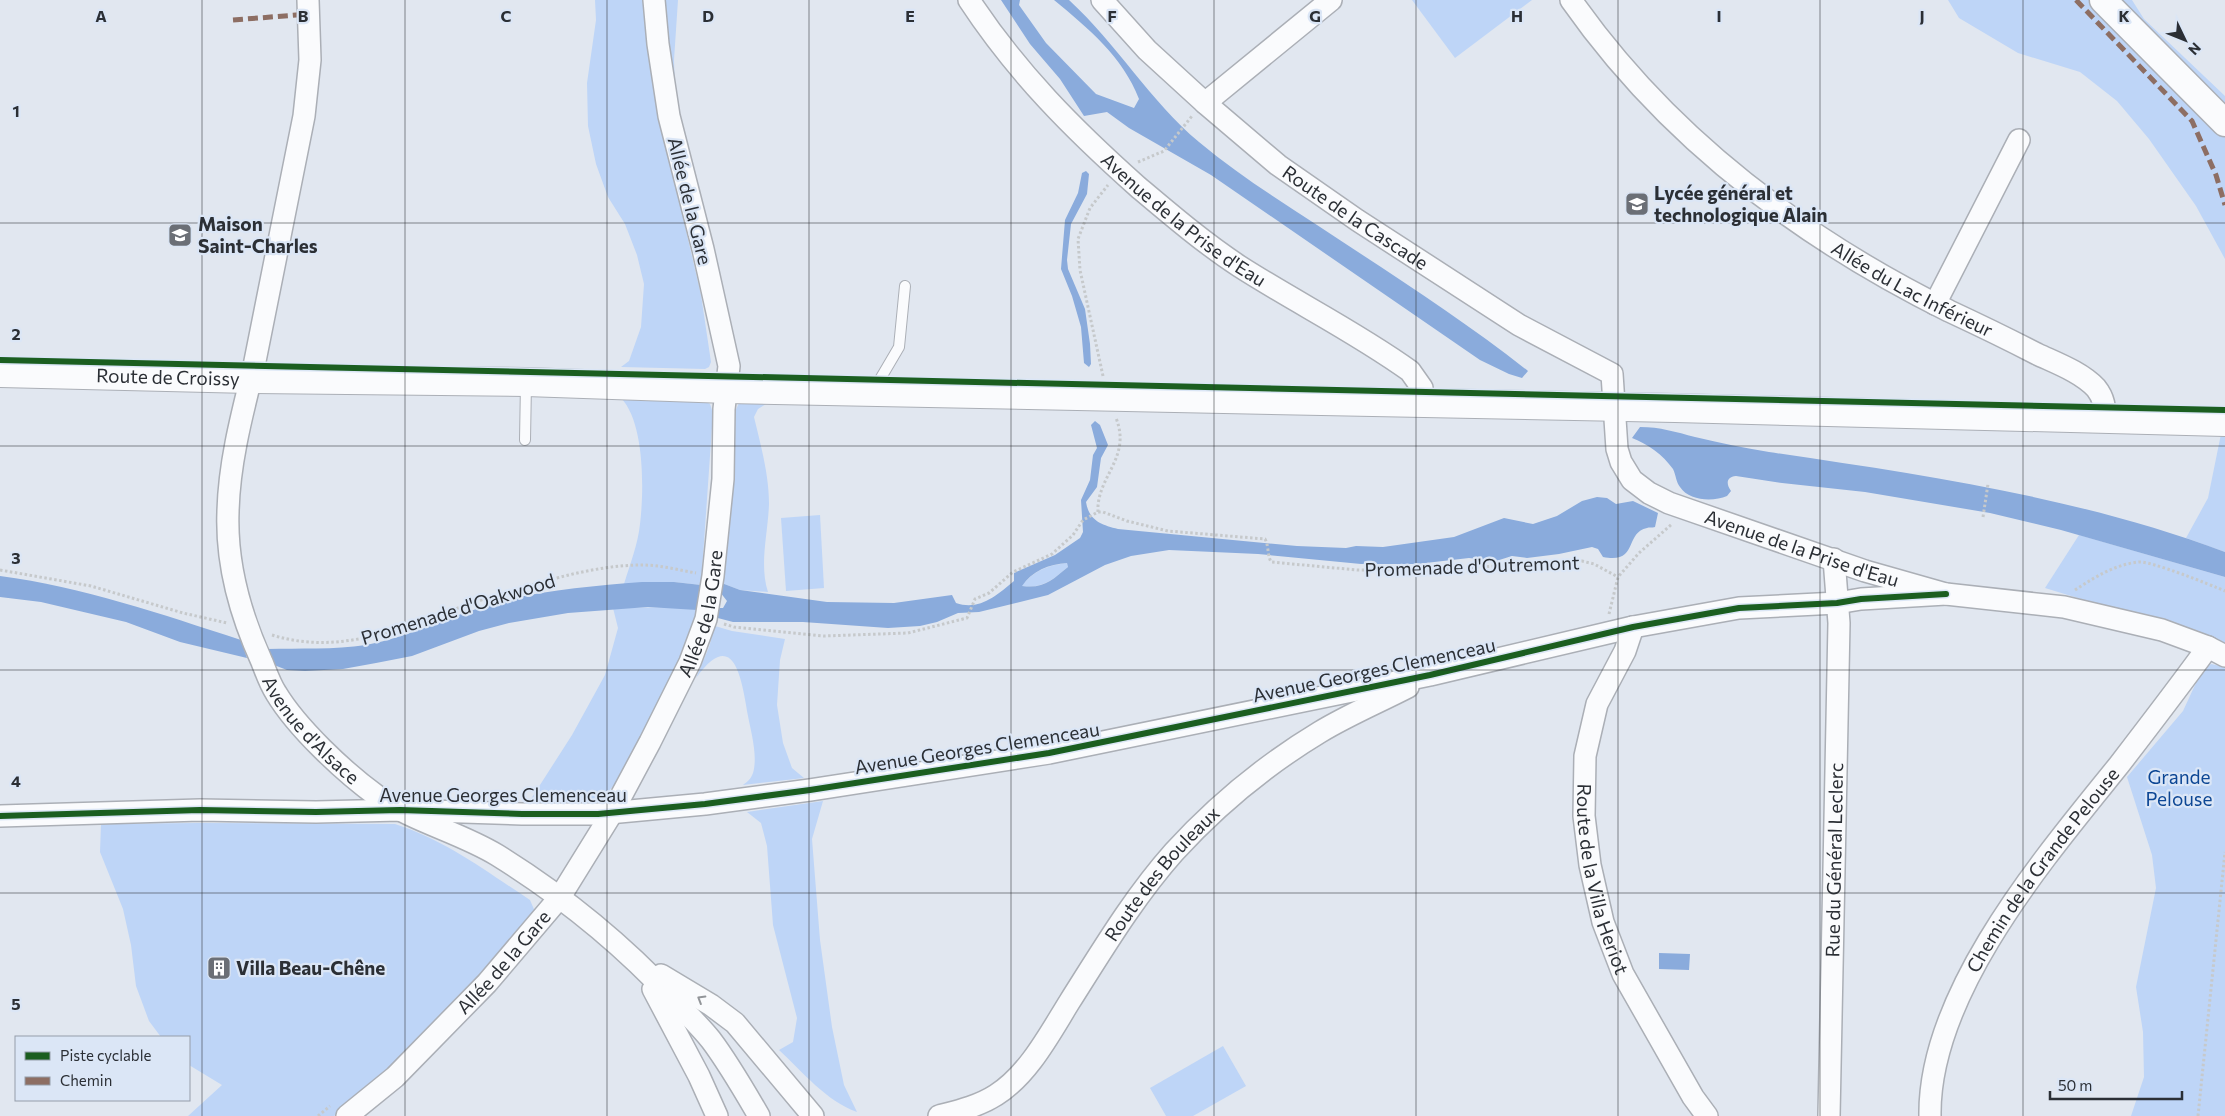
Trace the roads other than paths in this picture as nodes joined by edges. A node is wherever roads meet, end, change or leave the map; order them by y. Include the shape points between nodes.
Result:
1 (308, 0) edge
2 (654, 0) edge
3 (969, 0) edge
4 (1102, 0) edge
5 (1331, 0) edge
6 (1572, 0) edge
7 (2103, 0) edge
8 (1205, 103) junction
9 (2225, 123) edge
10 (2019, 140) dead end
11 (905, 286) dead end
12 (1935, 304) junction
13 (0, 373) edge
14 (250, 379) junction
15 (526, 382) junction
16 (728, 389) junction
17 (878, 392) junction
18 (1423, 404) junction
19 (1615, 408) junction
20 (2105, 420) junction
21 (2225, 422) edge
22 (525, 440) dead end
23 (1834, 560) junction
24 (1865, 571) junction
25 (1946, 594) junction
26 (1860, 600) junction
27 (1837, 603) junction
28 (1633, 628) junction
29 (2216, 652) edge
30 (1430, 675) junction
31 (1308, 700) junction
32 (1321, 732) junction
33 (400, 810) junction
34 (612, 813) junction
35 (0, 816) edge
36 (560, 898) junction
37 (639, 962) junction
38 (735, 1023) junction
39 (752, 1041) junction
40 (715, 1046) junction
41 (689, 1057) junction
42 (700, 1076) junction
43 (340, 1110) edge
44 (717, 1116) edge
45 (759, 1116) edge
46 (813, 1116) edge
47 (939, 1116) edge
48 (1707, 1116) edge
49 (1829, 1116) edge
50 (1930, 1116) edge

1 - 14 street, Avenue d'Alsace via 310,60 304,116
2 - 16 street, Allée de la Gare via 669,116 729,366
3 - 18 street, Avenue de la Prise d'Eau via 1014,63 1077,132 1157,203 1238,265 1410,371 1422,388
4 - 8 street, Route de la Cascade via 1147,50
5 - 8 street
6 - 12 street, Allée du Lac Inférieur via 1622,68 1721,165 1761,198 1830,245
7 - 9 street
8 - 19 street, Route de la Cascade via 1278,165 1356,220 1519,325 1609,371 1614,379
10 - 12 street
11 - 17 lane via 899,347 879,381
12 - 20 street, Allée du Lac Inférieur via 2086,380 2103,398
13 - 14 main road, Route de Croissy
14 - 15 main road, Route de Croissy
14 - 33 street, Avenue d'Alsace via 243,402 228,513 235,591 246,627 275,693 294,717 355,778
15 - 16 main road, Route de Croissy
15 - 22 lane
16 - 17 main road, Route de Croissy
16 - 34 street, Allée de la Gare via 724,409 723,479 706,619 690,662
17 - 18 main road, Route de Croissy
18 - 19 main road, Route de Croissy
19 - 20 main road, Route de Croissy
19 - 23 street, Avenue de la Prise d'Eau via 1617,449 1626,473 1649,493 1685,509
20 - 21 main road, Route de Croissy
23 - 24 street, Avenue de la Prise d'Eau
23 - 27 street, Rue du Général Leclerc
24 - 25 street, Avenue de la Prise d'Eau
24 - 26 street via 1866,584
25 - 26 street, Avenue Georges Clemenceau
25 - 29 street, Avenue de la Prise d'Eau via 2051,606 2162,630
26 - 27 street, Avenue Georges Clemenceau
27 - 28 street, Avenue Georges Clemenceau via 1739,608
27 - 49 street, Rue du Général Leclerc
28 - 30 street, Avenue Georges Clemenceau
28 - 48 street, Route de la Villa Heriot via 1625,651 1597,704 1585,756 1584,816 1590,865 1603,922 1623,974
29 - 50 street, Chemin de la Grande Pelouse via 2162,711 2031,878 1970,970 1940,1043 1929,1097
30 - 31 street, Avenue Georges Clemenceau
30 - 32 street, Route des Bouleaux
31 - 32 street
31 - 34 street, Avenue Georges Clemenceau via 1049,753 810,790
32 - 47 street, Route des Bouleaux via 1238,792 1176,850 1132,904 1040,1048 1015,1080 996,1095 966,1109
33 - 34 street, Avenue Georges Clemenceau
33 - 35 street, Avenue Georges Clemenceau via 200,810
33 - 36 street, Avenue d'Alsace via 496,854
34 - 36 street, Allée de la Gare
36 - 37 street, Avenue d'Alsace
36 - 43 street, Allée de la Gare via 487,983 395,1076
38 -> 37 street, Avenue d'Alsace
37 - 40 street, Avenue d'Alsace
37 - 41 street, Avenue d'Alsace
38 - 39 street, Avenue d'Alsace
38 - 40 street
39 - 40 street
39 - 46 street, Avenue d'Alsace
40 - 41 street
40 - 42 street
40 - 45 street, Avenue d'Alsace
41 - 42 street, Avenue d'Alsace
42 - 44 street, Avenue d'Alsace

